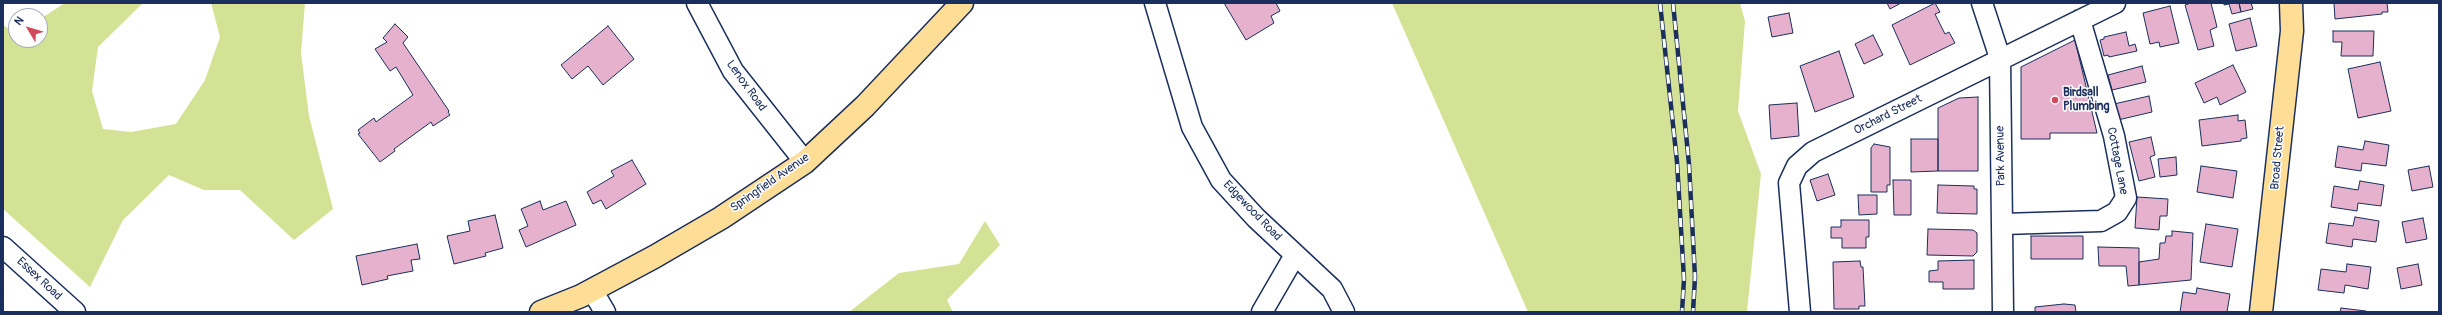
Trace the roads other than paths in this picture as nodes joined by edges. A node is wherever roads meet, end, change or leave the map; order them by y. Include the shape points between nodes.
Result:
1 (697, 3) edge
2 (962, 3) edge
3 (1155, 3) edge
4 (1982, 3) edge
5 (2115, 3) edge
6 (2290, 3) edge
7 (2080, 20) junction
8 (2000, 58) junction
9 (804, 162) junction
10 (2003, 224) junction
11 (3, 247) edge
12 (1295, 255) junction
13 (592, 290) junction
14 (75, 312) edge
15 (541, 312) edge
16 (605, 312) edge
17 (1262, 312) edge
18 (1344, 312) edge
19 (1800, 312) edge
20 (2003, 312) edge
21 (2261, 312) edge

1 - 9 street, Lenox Road via 733,71
2 - 9 main road, Springfield Avenue via 865,106
3 - 12 street, Edgewood Road via 1192,127 1221,180
4 - 8 street, Park Avenue
5 - 7 street, Orchard Street
6 - 21 main road, Broad Street via 2292,31
7 - 8 street, Orchard Street
7 - 10 street, Cottage Lane via 2114,136 2126,198 2117,212 2101,221
8 - 10 street, Park Avenue
8 - 19 street, Orchard Street via 1813,152 1797,166 1789,183
9 - 13 main road, Springfield Avenue via 721,218
10 - 20 street, Park Avenue
11 - 14 street, Essex Road
12 - 17 street
12 - 18 street, Edgewood Road via 1332,289
13 - 15 main road, Springfield Avenue
13 - 16 street

